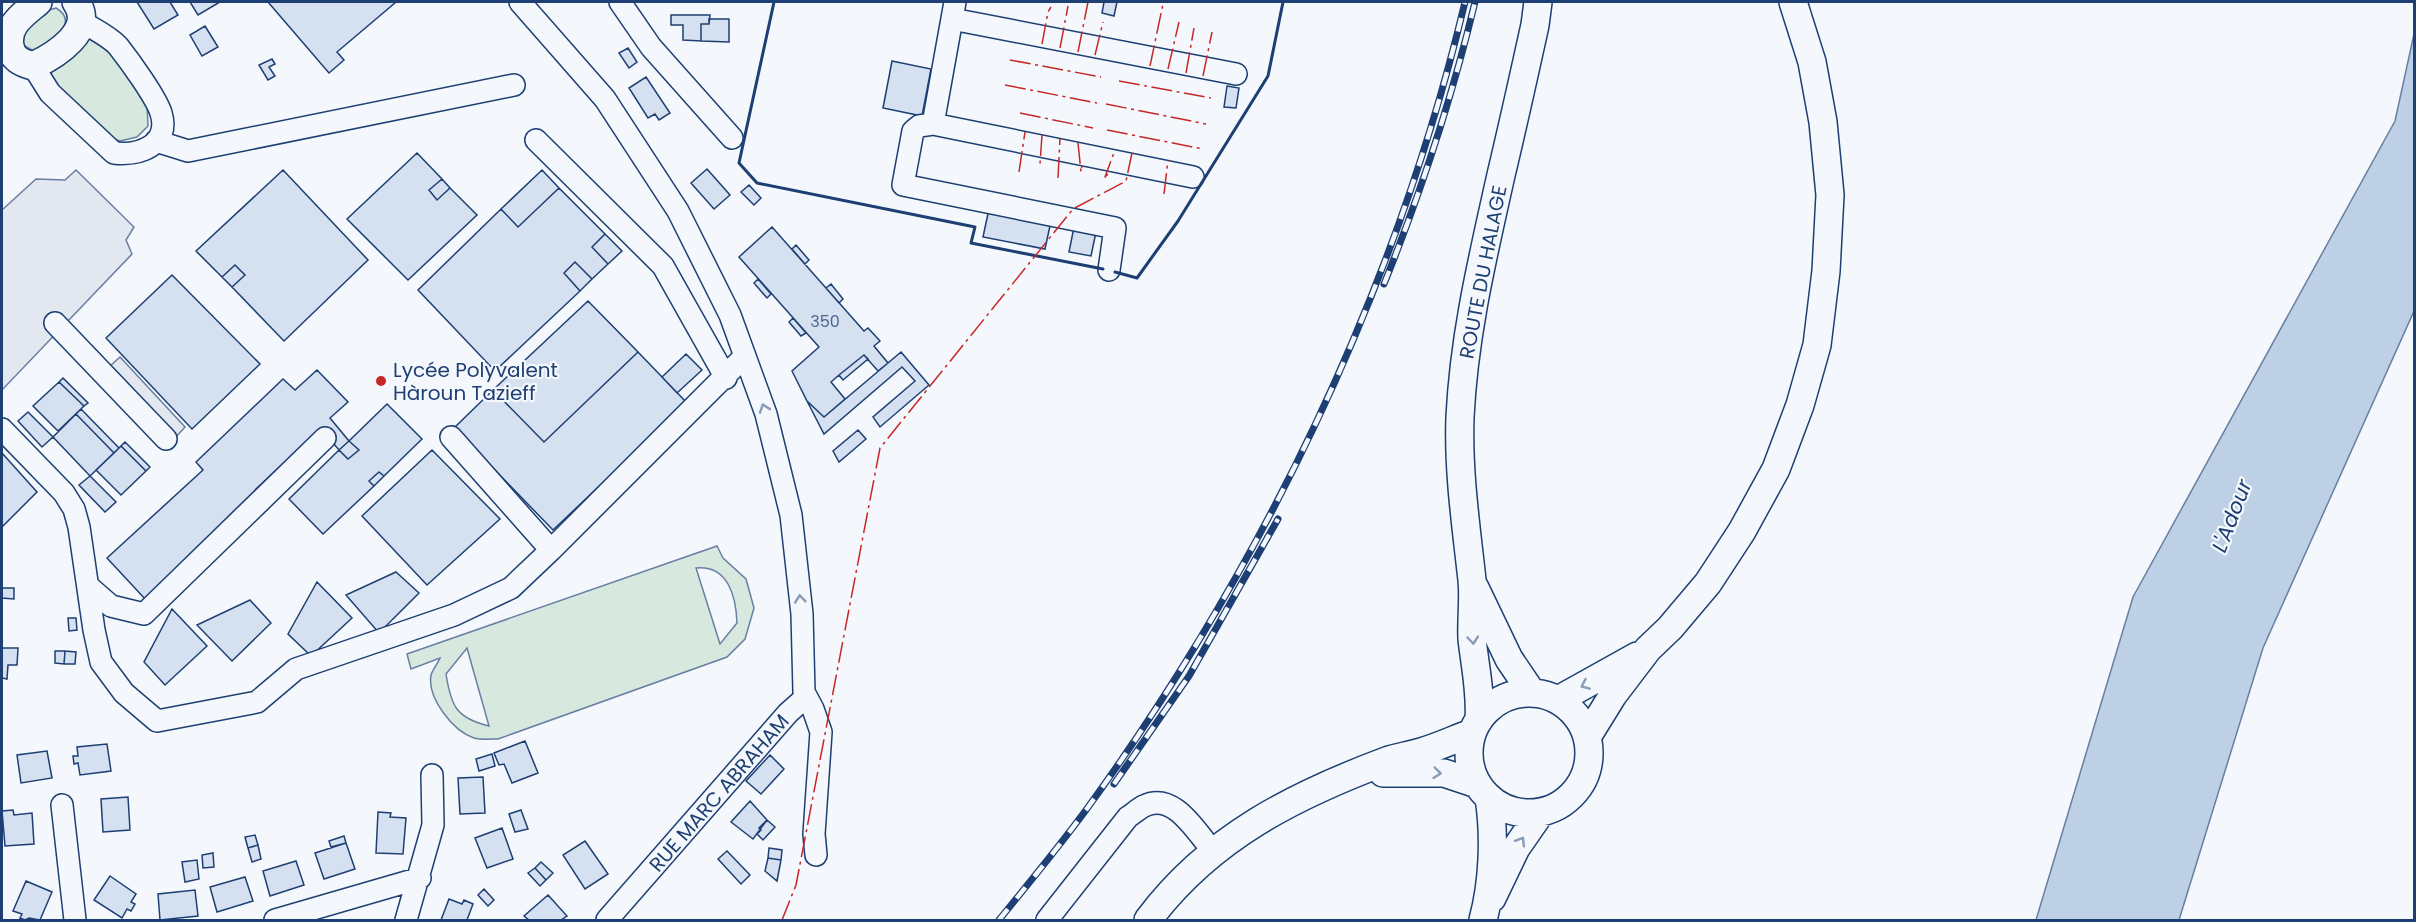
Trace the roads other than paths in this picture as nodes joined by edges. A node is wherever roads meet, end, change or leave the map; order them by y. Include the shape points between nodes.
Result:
1 (38, 2) edge
2 (620, 2) edge
3 (1538, 2) edge
4 (1793, 2) edge
5 (524, 3) edge
6 (954, 10) edge
7 (79, 12) edge
8 (15, 59) edge
9 (1236, 74) dead end
10 (514, 85) dead end
11 (933, 124) junction
12 (732, 138) dead end
13 (536, 140) dead end
14 (156, 141) junction
15 (1193, 177) dead end
16 (1109, 270) dead end
17 (55, 323) dead end
18 (745, 356) junction
19 (726, 378) junction
20 (2, 429) edge
21 (451, 437) dead end
22 (325, 438) dead end
23 (166, 439) dead end
24 (551, 550) junction
25 (1472, 582) junction
26 (88, 586) junction
27 (1648, 649) junction
28 (1532, 693) junction
29 (806, 697) junction
30 (1558, 700) junction
31 (1476, 726) junction
32 (1587, 736) junction
33 (1357, 773) junction
34 (432, 775) dead end
35 (1483, 791) junction
36 (62, 805) dead end
37 (1541, 812) junction
38 (1214, 852) junction
39 (816, 855) dead end
40 (420, 878) junction
41 (1484, 915) edge
42 (75, 921) edge
43 (275, 921) edge
44 (406, 921) edge
45 (607, 921) edge
46 (1047, 921) edge
47 (1148, 921) edge

1 - 8 main road via 9,31
2 - 12 street via 651,47
3 - 25 main road, ROUTE DU HALAGE via 1469,317 1460,467
4 - 27 main road via 1814,72 1830,195 1826,271 1816,345 1800,405 1765,490 1708,583
5 - 18 street, RUE MARC ABRAHAM via 605,99 678,212 730,315
6 - 9 street
6 - 11 street
7 - 8 main road via 76,34 50,58
7 - 14 street via 116,44 155,101 161,114
8 - 14 street via 114,153 147,150
10 - 14 street via 188,151
11 - 15 street
11 - 16 street via 913,131 903,185 1115,228
13 - 19 street via 663,266
17 - 23 street
18 - 19 street
29 -> 18 street, RUE MARC ABRAHAM via 791,515 766,414
19 - 24 street
20 - 26 street via 64,493 74,509
21 - 24 street
22 - 26 street via 144,614 111,606
24 - 26 street via 510,588 454,615 296,669 257,702 157,722 124,693 101,662
25 - 28 main road, ROUTE DU HALAGE via 1509,659
25 -> 31 main road, ROUTE DU HALAGE via 1472,638 1481,696
27 -> 30 main road
27 - 32 main road
28 - 30 main road
28 - 31 main road via 1502,699 1489,708
29 - 39 street via 821,732
29 - 45 street, RUE MARC ABRAHAM
30 - 32 main road via 1581,722
31 - 33 main road
31 - 35 main road via 1469,759
32 - 37 main road via 1590,753 1581,784 1557,807
33 -> 35 main road via 1444,773
33 - 38 main road via 1290,801
34 - 40 street via 433,825
35 - 37 main road via 1505,808
35 - 41 main road via 1493,822
36 - 42 street
41 -> 37 main road via 1516,848
38 - 46 street via 1176,810 1165,804 1145,805 1128,817
38 - 47 main road
40 - 43 street
40 - 44 street

